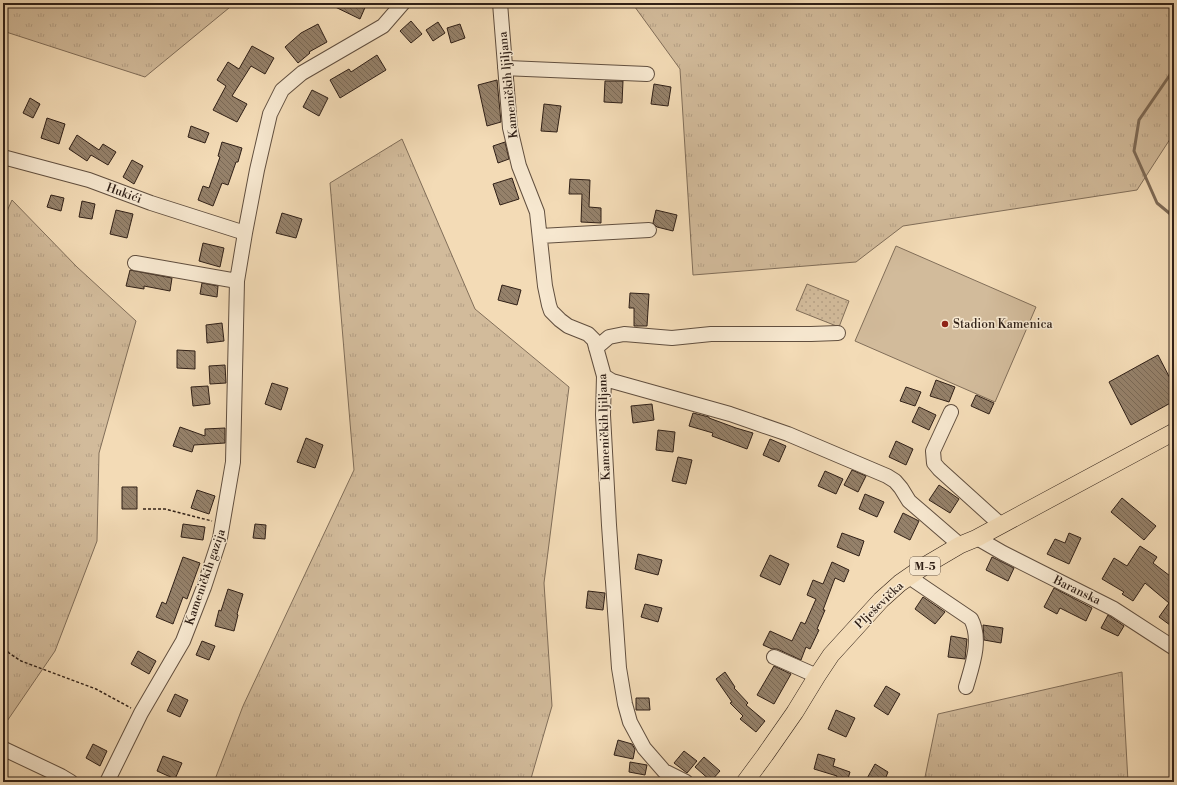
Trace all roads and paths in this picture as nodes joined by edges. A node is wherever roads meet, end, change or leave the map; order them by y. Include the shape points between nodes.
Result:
1 (403, 3) edge
2 (500, 3) edge
3 (505, 68) junction
4 (647, 74) dead end
5 (3, 157) edge
6 (649, 230) dead end
7 (244, 233) junction
8 (540, 236) junction
9 (135, 263) dead end
10 (237, 281) junction
11 (838, 333) dead end
12 (596, 348) junction
13 (604, 376) junction
14 (951, 412) dead end
15 (1174, 432) edge
16 (143, 509) dead end
17 (223, 525) junction
18 (1001, 525) junction
19 (977, 538) junction
20 (960, 545) junction
21 (909, 577) junction
22 (3, 643) edge
23 (1174, 648) edge
24 (774, 657) dead end
25 (816, 676) junction
26 (966, 688) dead end
27 (141, 713) junction
28 (4, 749) dead end
29 (71, 782) edge
30 (107, 782) edge
31 (686, 782) edge
32 (745, 782) edge

1 - 7 street, Kameničkih gazija via 383,26 302,72 282,90 270,114
2 - 3 street, Kameničkih ljiljana
3 - 4 street
3 - 8 street, Kameničkih ljiljana via 510,128 519,166 537,212
5 - 7 street, Hukići via 89,180
6 - 8 street
7 - 10 street, Kameničkih gazija
8 - 12 street, Kameničkih ljiljana via 545,286 551,311 568,326 588,334 594,340
9 - 10 street
10 - 17 street, Kameničkih gazija via 233,462
11 - 12 street via 711,334 672,338 624,334 609,337
12 - 13 street, Kameničkih ljiljana
13 - 20 street via 612,381 730,414 788,434 887,476 895,481 909,501
13 - 31 street, Kameničkih ljiljana via 603,415 609,525 619,668 625,704 630,722 644,748 664,771
14 - 18 street via 934,451 934,463
15 - 18 main road, Plješevička / M-5
16 - 17 path via 166,509
17 - 27 street, Kameničkih gazija via 204,587 183,641
18 - 19 main road, Plješevička / M-5
19 - 20 main road, Plješevička / M-5
19 - 23 street, Baranska via 1114,609
20 - 21 main road, Plješevička / M-5
21 - 25 main road, Plješevička / M-5 via 881,600 858,624
21 - 26 street via 972,619 977,637
22 - 27 path via 9,653 21,661 96,689
24 - 25 street
25 - 32 main road, Plješevička / M-5 via 795,712
27 - 30 street, Kameničkih gazija
28 - 29 street

